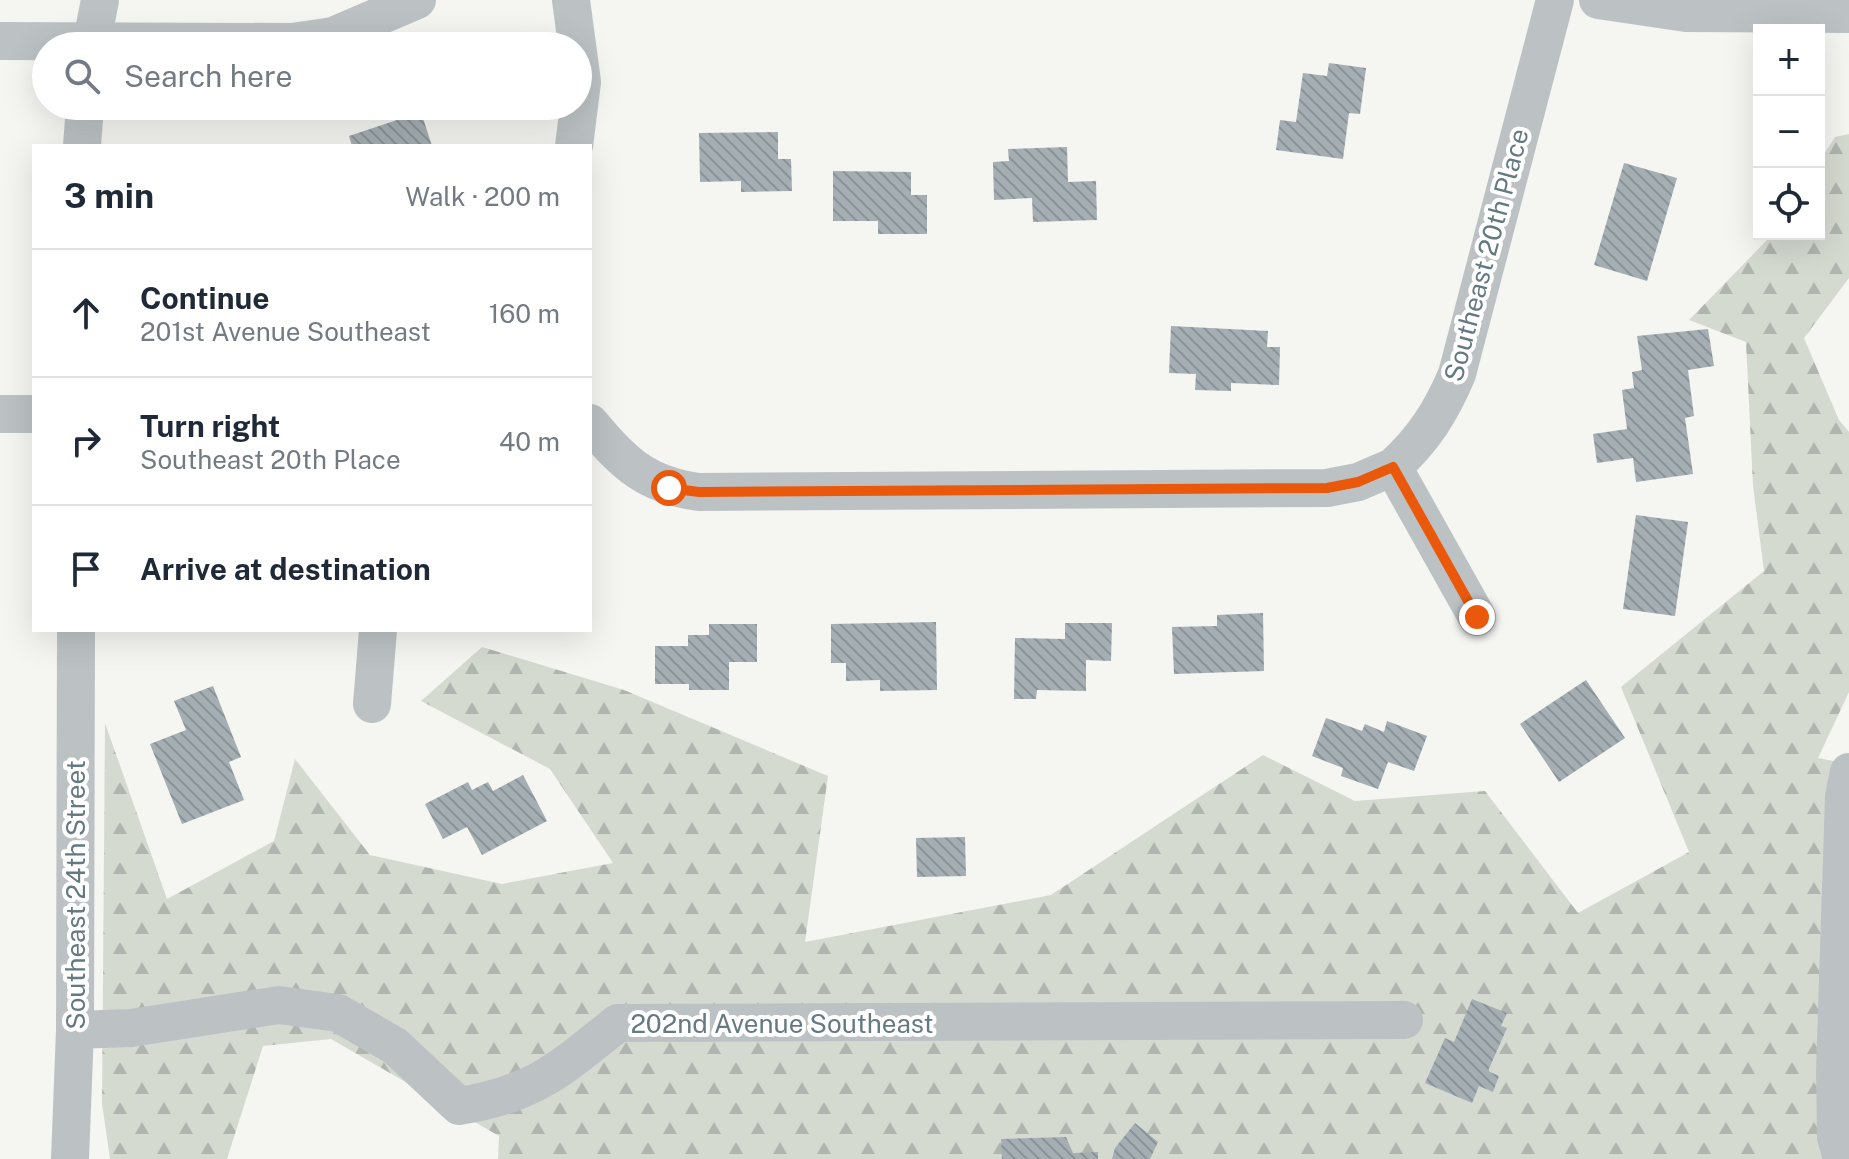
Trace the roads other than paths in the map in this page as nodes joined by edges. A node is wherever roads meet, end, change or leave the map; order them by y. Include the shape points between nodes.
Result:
1 (100, 0) edge
2 (417, 0) edge
3 (571, 0) edge
4 (1555, 0) edge
5 (1598, 0) edge
6 (1849, 14) edge
7 (93, 32) edge
8 (345, 32) edge
9 (575, 32) edge
10 (0, 41) edge
11 (32, 42) edge
12 (84, 120) edge
13 (577, 120) edge
14 (82, 144) edge
15 (574, 144) edge
16 (0, 414) edge
17 (32, 414) edge
18 (592, 426) edge
19 (1393, 467) junction
20 (1477, 617) dead end
21 (76, 632) edge
22 (378, 632) edge
23 (372, 704) dead end
24 (1849, 772) edge
25 (1404, 1020) dead end
26 (75, 1030) junction
27 (70, 1159) edge
28 (1842, 1159) edge

1 - 7 street
2 - 8 street
3 - 9 street
4 - 19 street, Southeast 20th Place via 1457,374 1420,443
5 - 6 street via 1686,13
10 - 11 street
12 - 14 street
13 - 15 street
16 - 17 street
18 - 19 street via 641,475 669,488 699,492 1327,488
19 - 20 street
21 - 26 street, Southeast 24th Street
22 - 23 street
24 - 28 street via 1835,1071 1836,1137
25 - 26 street, 202nd Avenue Southeast via 618,1023 551,1076 502,1099 459,1106 395,1046 338,1013 279,1005 131,1028
26 - 27 street, Southeast 24th Street

